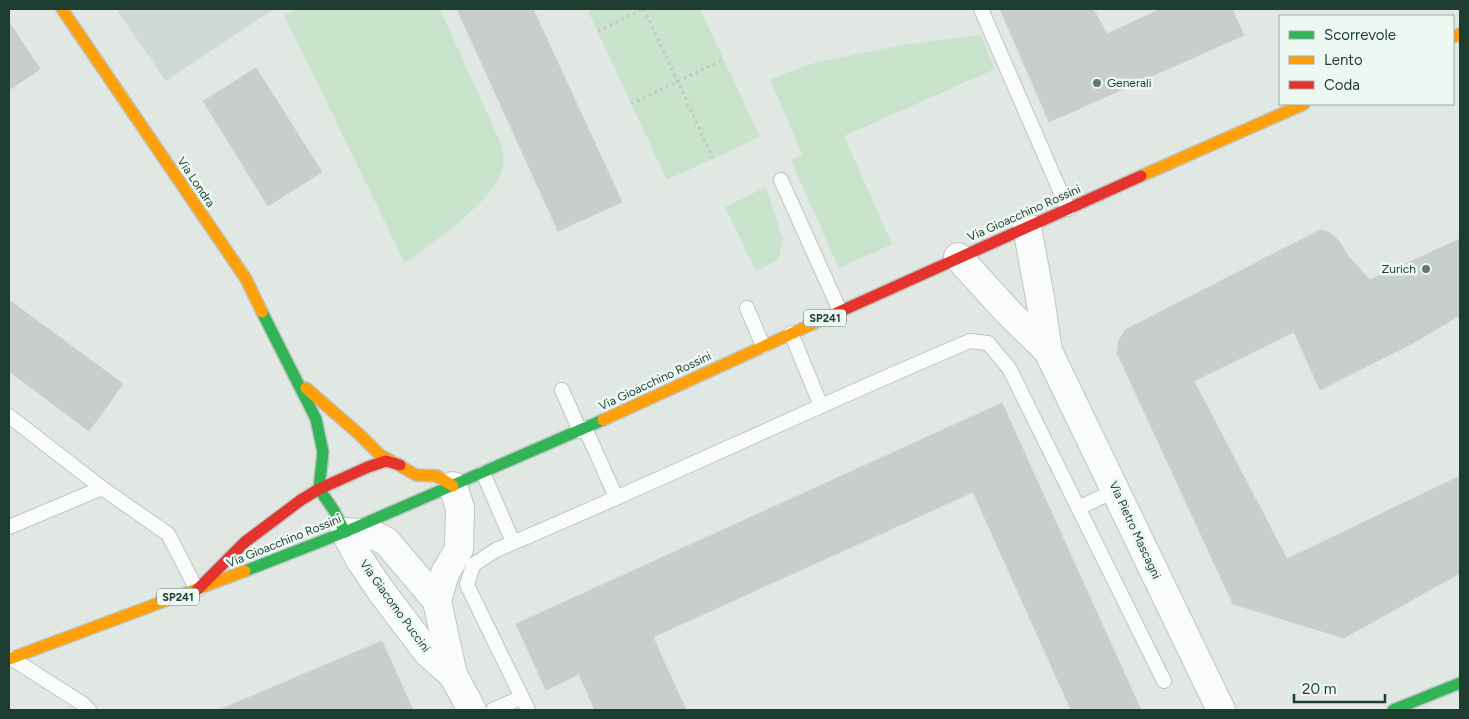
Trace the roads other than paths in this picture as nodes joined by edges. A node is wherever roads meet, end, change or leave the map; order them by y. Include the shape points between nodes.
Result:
1 (62, 9) edge
2 (981, 9) edge
3 (1302, 105) edge
4 (781, 180) dead end
5 (1068, 209) junction
6 (1027, 227) junction
7 (958, 257) junction
8 (747, 308) dead end
9 (840, 311) junction
10 (791, 333) junction
11 (764, 346) junction
12 (1048, 351) junction
13 (295, 378) junction
14 (562, 390) dead end
15 (821, 406) junction
16 (9, 416) edge
17 (582, 430) junction
18 (400, 465) junction
19 (482, 473) junction
20 (453, 486) junction
21 (102, 488) junction
22 (319, 489) junction
23 (1116, 490) junction
24 (616, 497) junction
25 (1078, 508) junction
26 (9, 527) edge
27 (345, 532) junction
28 (513, 542) junction
29 (197, 590) junction
30 (436, 601) junction
31 (10, 659) edge
32 (453, 675) junction
33 (1164, 681) dead end
34 (1460, 683) edge
35 (522, 697) junction
36 (89, 710) edge
37 (472, 710) edge
38 (493, 710) edge
39 (528, 710) edge
40 (1221, 710) edge
41 (1393, 710) edge

1 - 13 main road, Via Londra via 246,279
2 - 5 lane
3 - 5 main road, Via Gioacchino Rossini / SP241
4 - 9 lane
5 - 6 main road, Via Gioacchino Rossini / SP241
6 - 7 main road, Via Gioacchino Rossini / SP241
6 - 12 street, Via Pietro Mascagni
7 - 9 main road, Via Gioacchino Rossini / SP241
7 - 12 street, Via Pietro Mascagni
8 - 11 lane
9 - 10 main road, Via Gioacchino Rossini / SP241
10 - 11 main road, Via Gioacchino Rossini / SP241
10 - 15 lane
11 - 17 main road, Via Gioacchino Rossini / SP241
12 - 23 street, Via Pietro Mascagni
13 - 18 main road, Via Londra via 379,454
13 - 22 main road, Via Londra via 316,419 323,452
14 - 17 lane
15 - 24 lane
15 - 25 lane via 970,341 988,343 1009,368
16 - 21 lane
17 - 19 main road, Via Gioacchino Rossini / SP241
17 - 24 lane
18 - 20 main road, Via Londra via 416,475 437,476
18 - 22 main road via 386,461
19 - 20 main road, Via Gioacchino Rossini / SP241
19 - 28 lane
20 - 27 main road, Via Gioacchino Rossini / SP241
20 - 30 street via 460,508 459,549 445,573
21 - 26 lane
21 - 29 lane via 168,534
22 - 27 main road
22 - 29 main road via 245,542
23 - 25 lane
23 - 40 street, Via Pietro Mascagni
24 - 28 lane
25 - 33 lane
27 - 29 main road, Via Gioacchino Rossini / SP241
27 - 30 street, Via Giacomo Puccini via 371,534 386,541
27 - 32 street, Via Giacomo Puccini via 381,591 428,653
28 - 35 lane via 473,565 466,585
29 - 31 main road, Via Gioacchino Rossini / SP241
30 - 32 street, Via Giacomo Puccini
31 - 36 lane
32 - 37 street, Via Giacomo Puccini
34 - 41 main road
35 - 38 lane
35 - 39 lane

